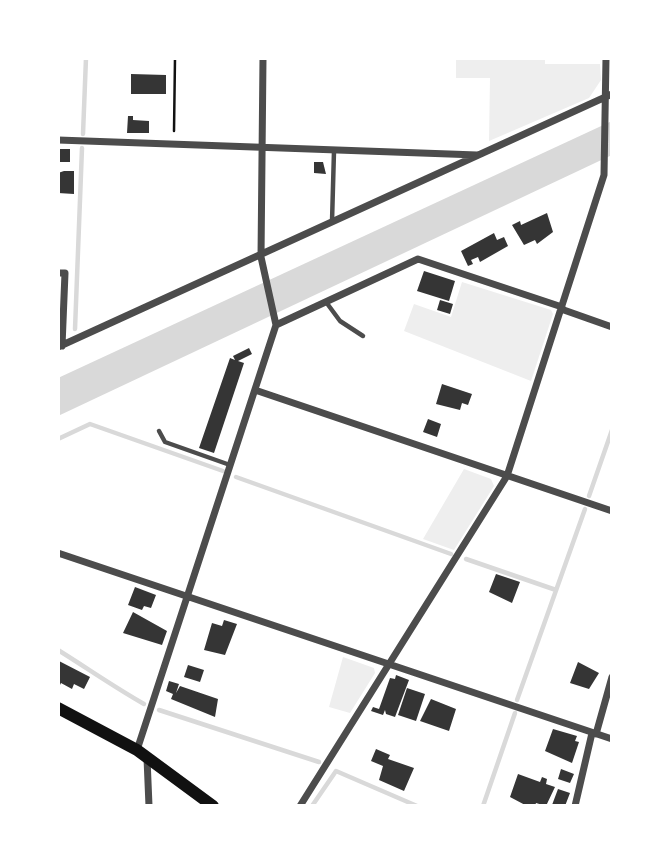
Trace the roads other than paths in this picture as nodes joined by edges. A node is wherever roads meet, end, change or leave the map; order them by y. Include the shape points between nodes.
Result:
1 (263, 58) edge
2 (606, 58) edge
3 (609, 96) edge
4 (58, 140) edge
5 (261, 148) junction
6 (334, 150) junction
7 (479, 155) junction
8 (607, 173) edge
9 (332, 223) junction
10 (261, 257) junction
11 (58, 273) edge
12 (326, 302) junction
13 (562, 308) junction
14 (276, 324) junction
15 (612, 327) edge
16 (363, 336) dead end
17 (60, 346) edge
18 (255, 390) junction
19 (159, 431) dead end
20 (230, 465) junction
21 (507, 476) junction
22 (612, 511) edge
23 (58, 553) edge
24 (187, 596) junction
25 (388, 666) junction
26 (612, 677) edge
27 (58, 708) edge
28 (594, 733) junction
29 (612, 739) edge
30 (142, 753) junction
31 (149, 806) edge
32 (213, 806) edge
33 (300, 806) edge
34 (575, 806) edge

1 - 5 street
2 - 3 street
3 - 7 street
3 - 8 street via 605,111
4 - 5 street
5 - 6 street
5 - 10 street
6 - 7 street
6 - 9 lane
7 - 9 street
8 - 13 street
9 - 10 street
10 - 14 street
10 - 17 street
11 - 17 street via 65,273
12 - 13 street via 418,259
12 - 14 street
12 - 16 lane via 340,321
13 - 15 street
13 - 21 street
14 - 18 street
18 - 20 street
18 - 21 street
19 - 20 lane via 165,442
20 - 24 street
21 - 22 street
21 - 25 street
23 - 24 street
24 - 25 street
24 - 30 street
25 - 28 street
25 - 33 street
26 - 28 street
27 - 30 main road
28 - 29 street
28 - 34 street
30 - 31 street
30 - 32 main road

